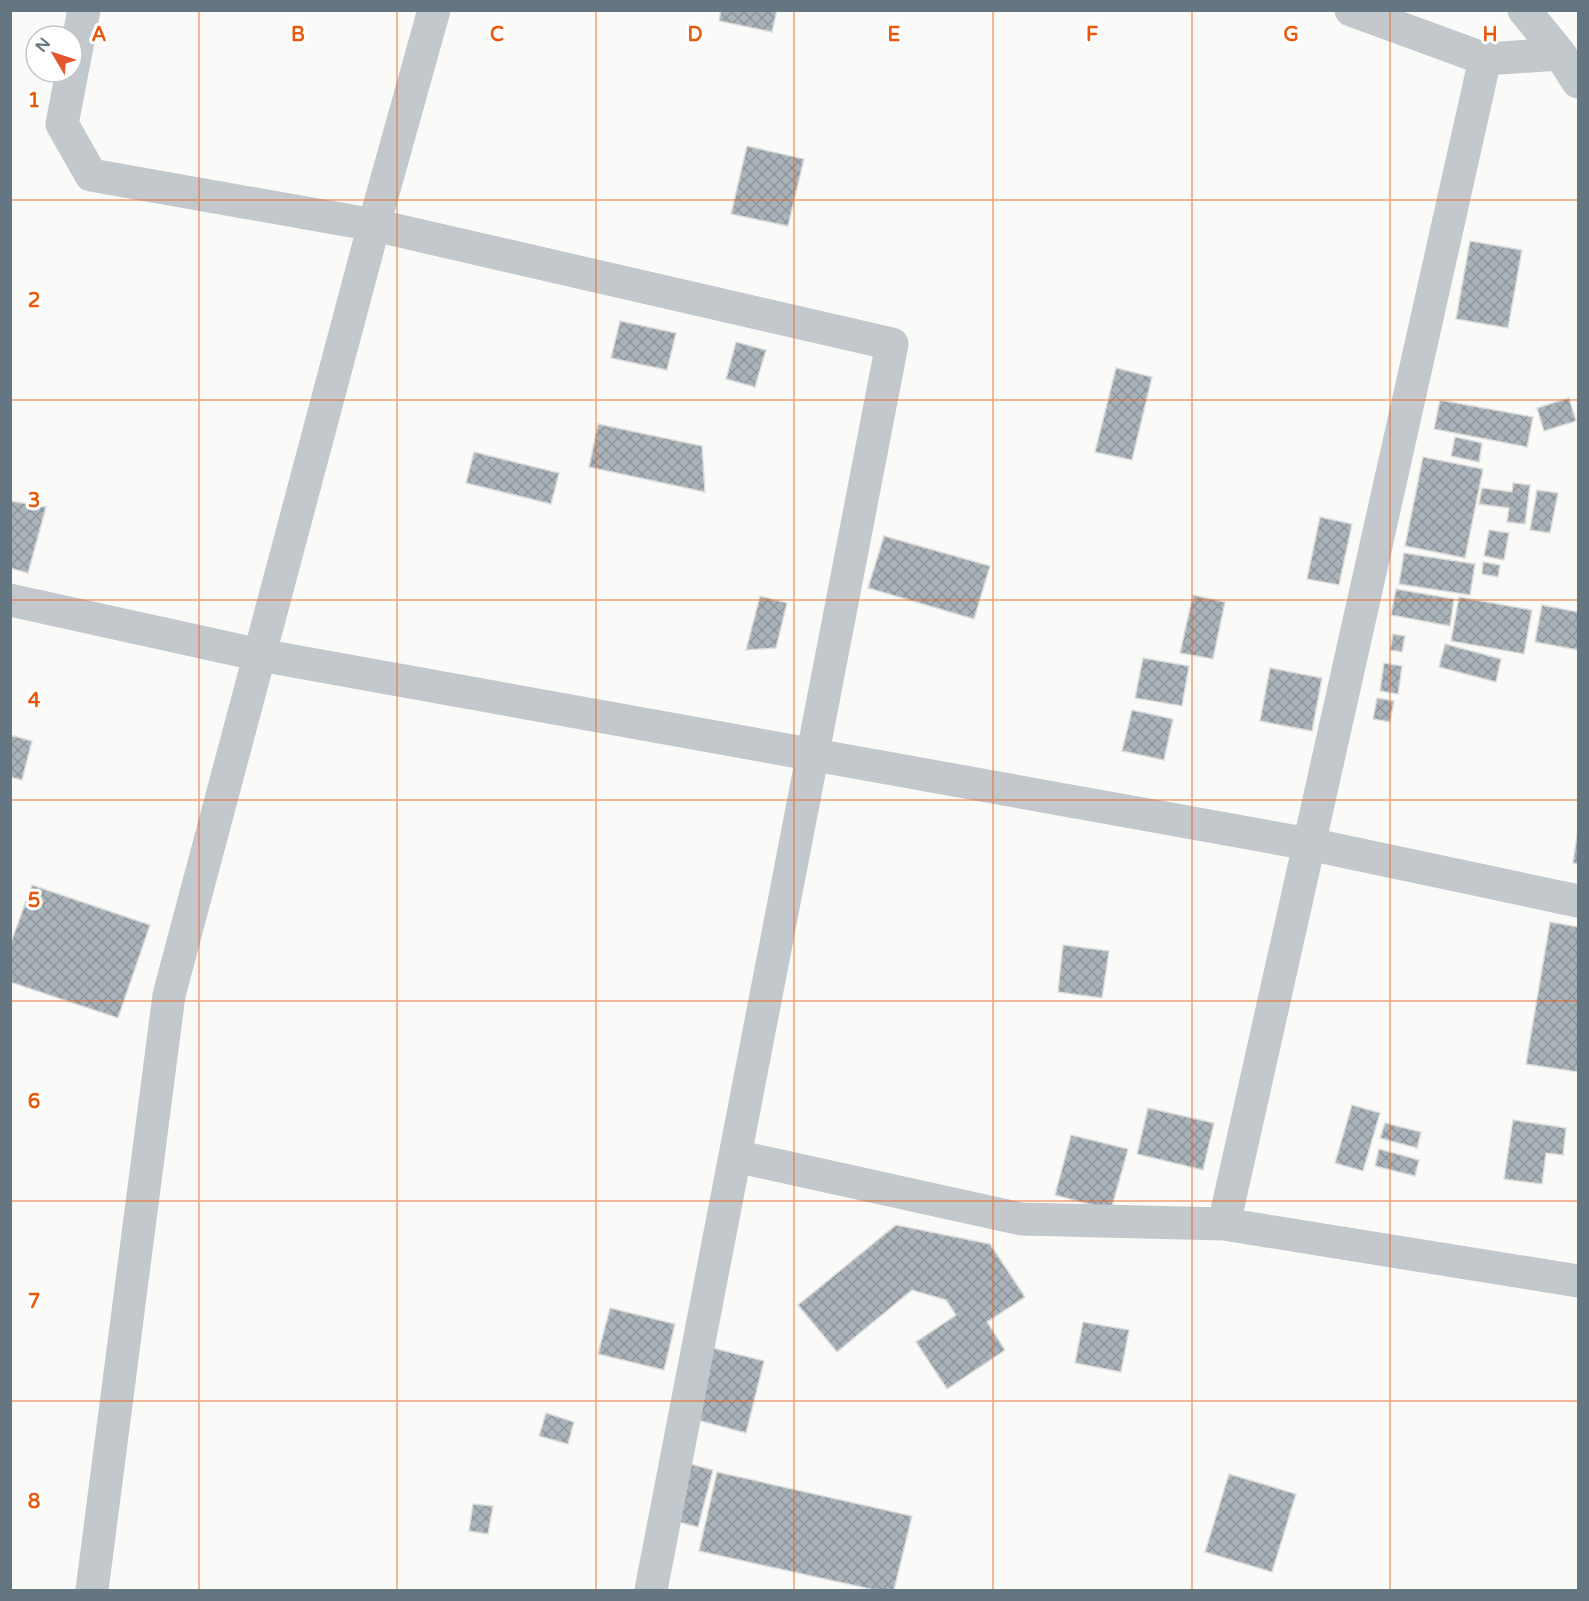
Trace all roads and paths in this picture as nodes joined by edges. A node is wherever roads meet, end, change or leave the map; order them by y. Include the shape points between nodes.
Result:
1 (84, 10) edge
2 (434, 10) edge
3 (1351, 10) edge
4 (1524, 10) edge
5 (1560, 54) junction
6 (1485, 59) junction
7 (1578, 82) edge
8 (374, 225) junction
9 (10, 600) edge
10 (260, 655) junction
11 (813, 755) junction
12 (1309, 844) junction
13 (1578, 901) edge
14 (735, 1156) junction
15 (1224, 1224) junction
16 (1578, 1281) edge
17 (92, 1590) edge
18 (651, 1590) edge

1 - 8 street via 62,123 91,175
2 - 8 street
3 - 6 street
4 - 5 street
5 - 6 street
5 - 7 street
6 - 12 street
8 - 10 street
8 - 11 street via 892,344
9 - 10 street
10 - 11 street
10 - 17 street via 169,995
11 - 12 street
11 - 14 street
12 - 13 street
12 - 15 street
14 - 15 street via 1021,1219
14 - 18 street
15 - 16 street

